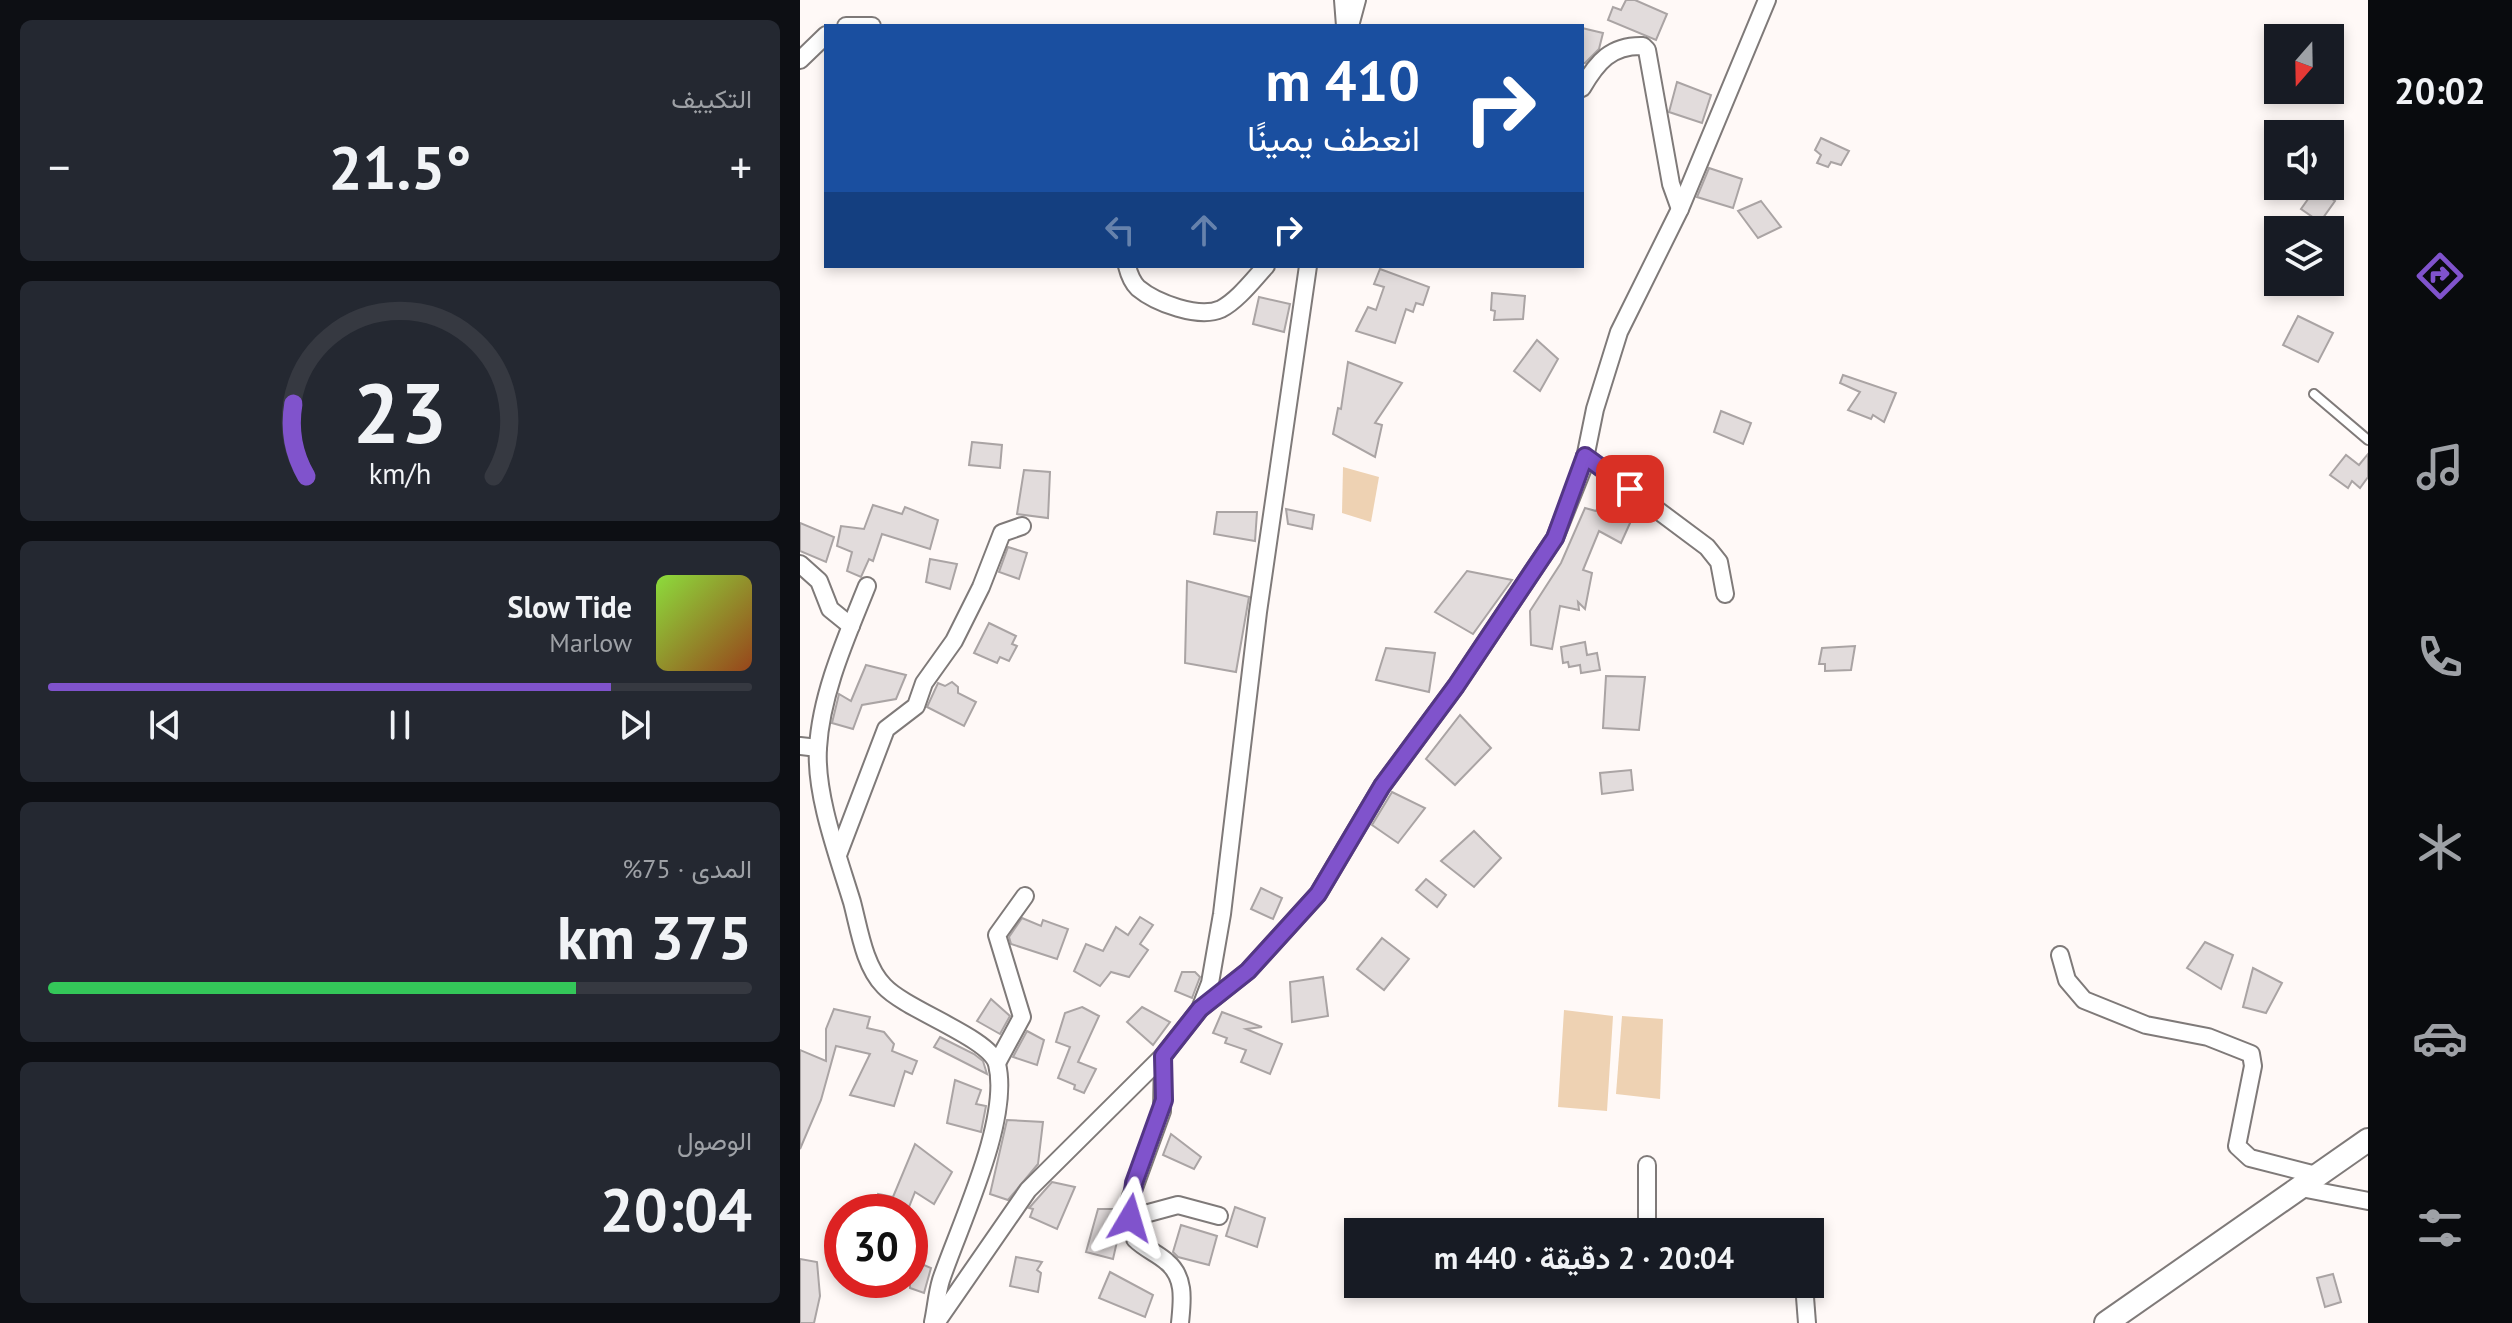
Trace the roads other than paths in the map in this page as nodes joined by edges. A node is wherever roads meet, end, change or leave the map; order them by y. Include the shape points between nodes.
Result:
1 (1343, 0) edge
2 (1357, 0) edge
3 (1767, 0) edge
4 (1348, 24) edge
5 (1349, 24) edge
6 (824, 37) edge
7 (800, 60) edge
8 (1584, 85) edge
9 (1680, 209) junction
10 (1128, 268) edge
11 (1264, 268) edge
12 (1308, 268) edge
13 (2314, 394) dead end
14 (2368, 440) edge
15 (1585, 456) junction
16 (1022, 526) dead end
17 (800, 564) edge
18 (867, 586) dead end
19 (1725, 594) dead end
20 (851, 626) junction
21 (800, 746) edge
22 (818, 748) junction
23 (838, 855) junction
24 (1025, 896) dead end
25 (2060, 955) dead end
26 (1200, 1009) junction
27 (1163, 1056) junction
28 (997, 1063) junction
29 (2368, 1140) edge
30 (1647, 1165) dead end
31 (2310, 1182) junction
32 (2368, 1201) edge
33 (1219, 1216) dead end
34 (1130, 1218) junction
35 (1647, 1218) edge
36 (1805, 1298) edge
37 (934, 1323) edge
38 (1180, 1323) edge
39 (1807, 1323) edge
40 (2106, 1323) edge

1 - 4 street
2 - 5 street
3 - 9 street
6 - 7 street
8 - 9 street via 1617,48 1647,50
9 - 15 street via 1619,332
10 - 11 street via 1143,291 1199,312 1224,307
12 - 26 street via 1258,612 1222,914
13 - 14 lane
15 - 19 street via 1707,547 1719,562
15 - 26 street via 1555,538 1382,786 1318,894 1248,971
16 - 23 street via 1002,533 975,600 924,683 916,706 886,729
17 - 20 street via 819,581 830,609
18 - 20 street
20 - 22 street via 826,702
21 - 22 street
22 - 23 street via 819,777
23 - 28 street via 867,956 882,985 987,1049
24 - 28 street via 997,935 1022,1017
25 - 31 street via 2067,980 2084,1000 2146,1025 2208,1037 2251,1054 2237,1146 2250,1158
26 - 27 street
27 - 34 street via 1164,1100 1134,1183
27 - 37 street via 1028,1190
28 - 37 street via 994,1131 940,1282
29 - 31 main road
30 - 35 street
31 - 32 street
31 - 40 main road
33 - 34 street via 1178,1205
34 - 38 street via 1135,1239 1176,1272 1183,1291
36 - 39 street

